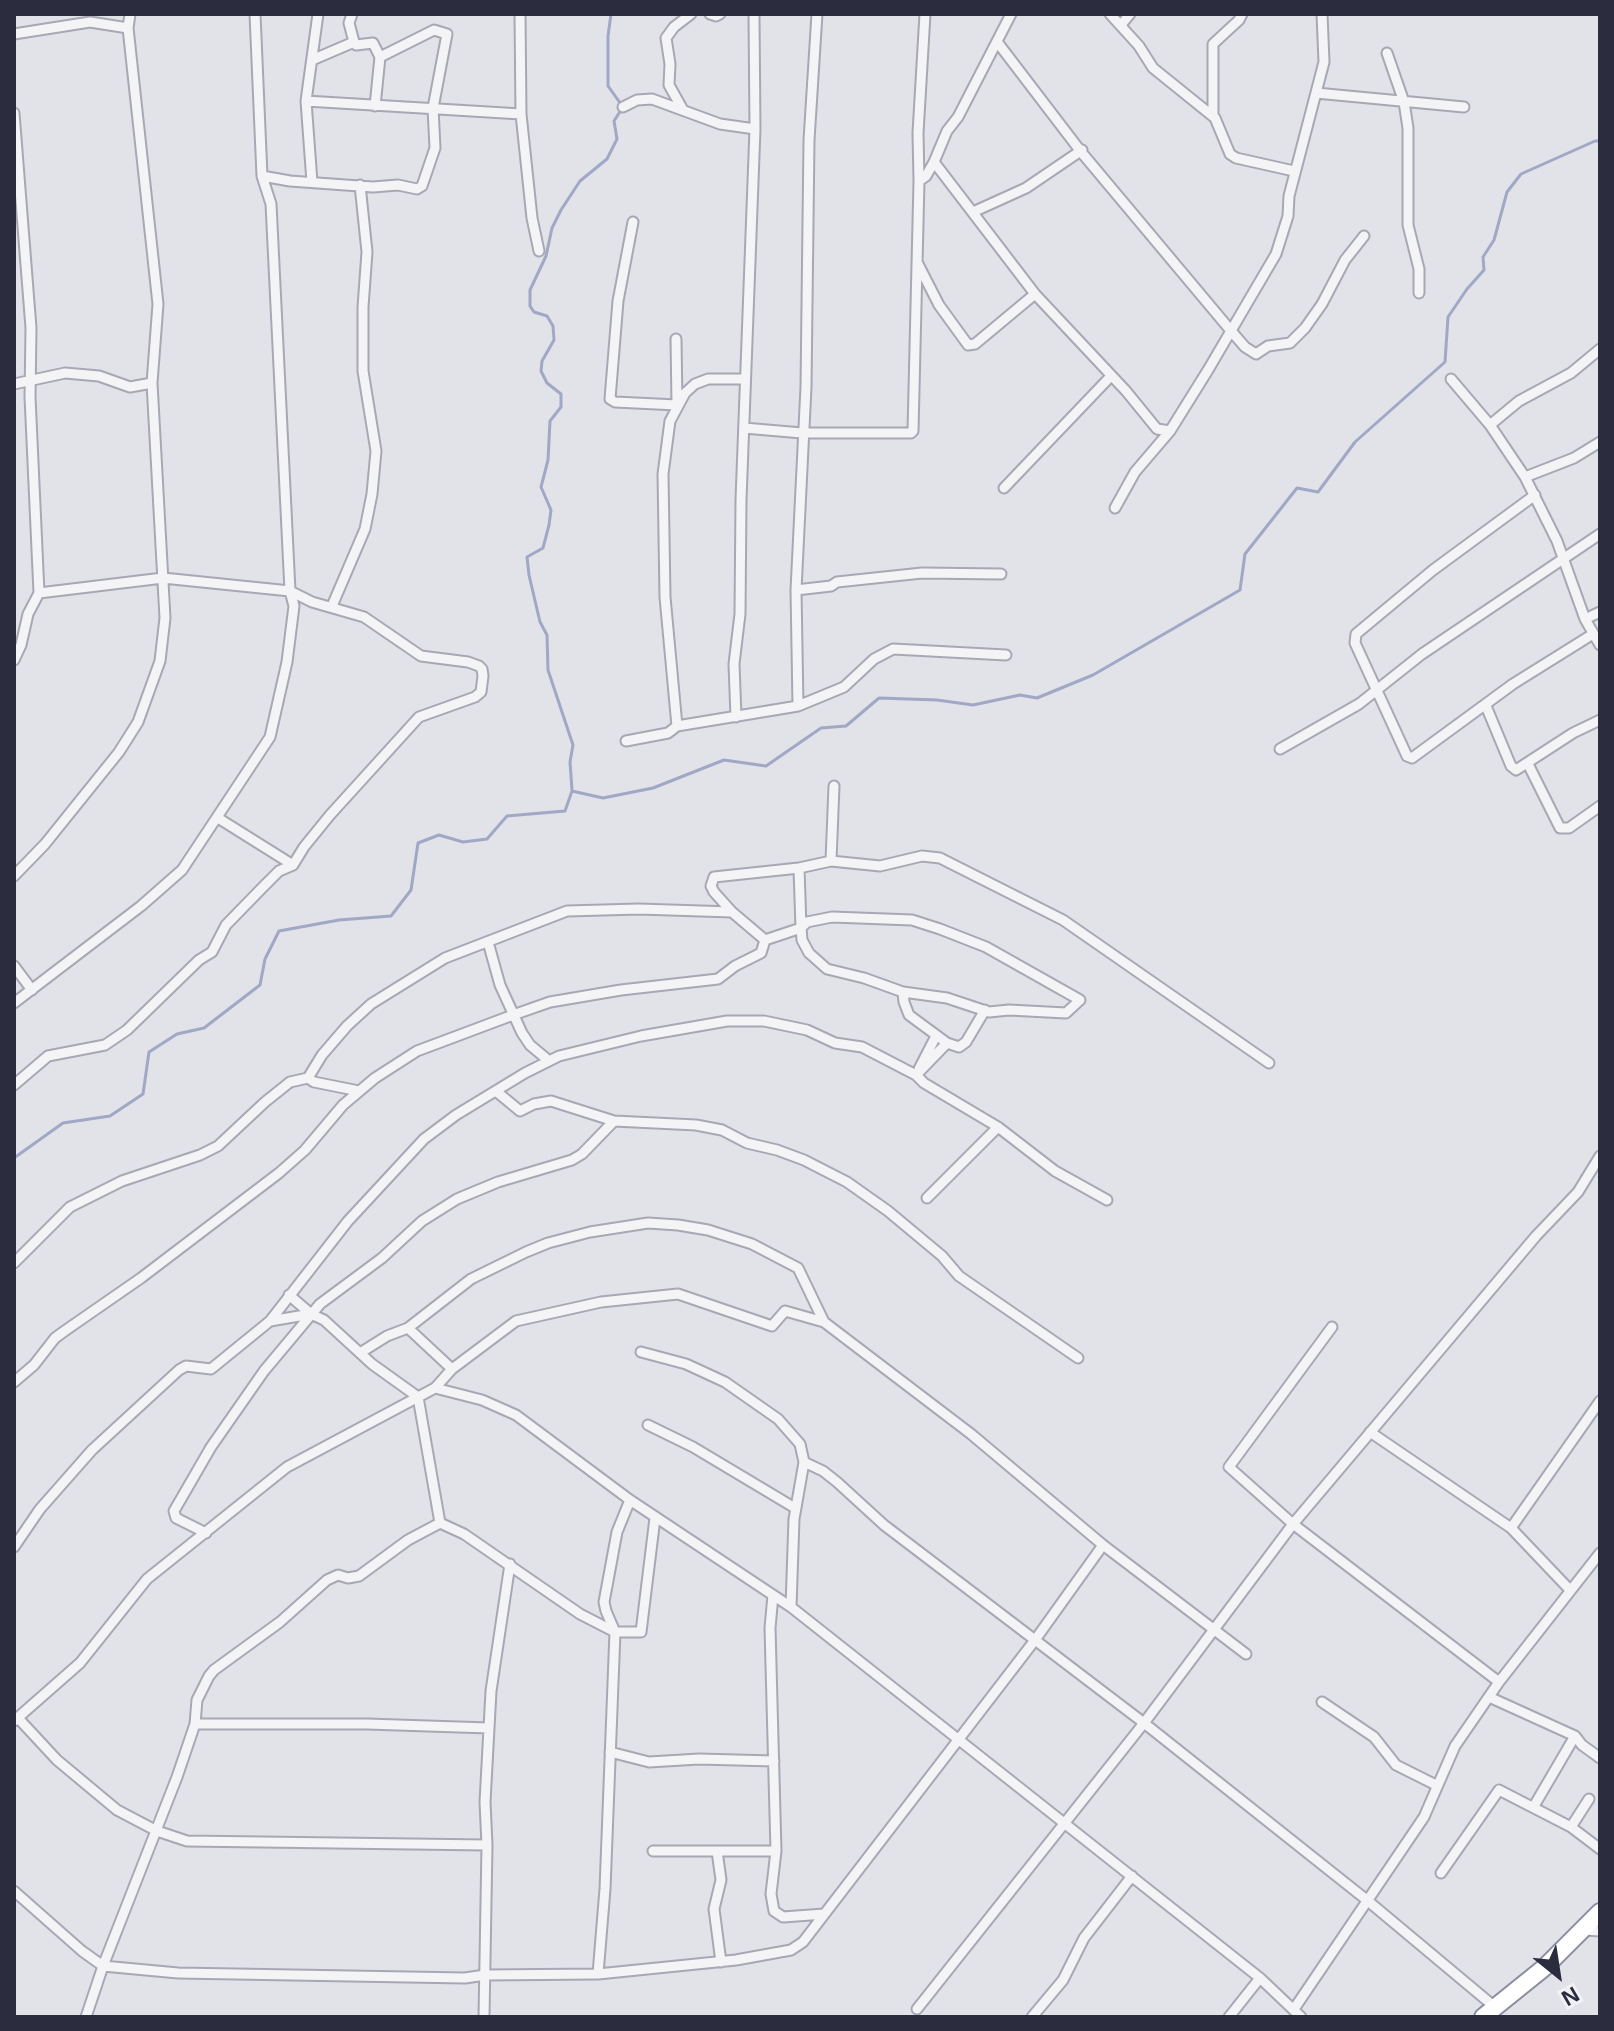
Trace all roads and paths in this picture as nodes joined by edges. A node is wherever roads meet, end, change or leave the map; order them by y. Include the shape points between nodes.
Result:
1 (130, 14) edge
2 (255, 14) edge
3 (318, 14) edge
4 (352, 14) edge
5 (520, 14) edge
6 (691, 14) edge
7 (710, 14) edge
8 (720, 14) edge
9 (754, 14) edge
10 (817, 14) edge
11 (925, 14) edge
12 (1011, 14) edge
13 (1110, 14) edge
14 (1130, 14) edge
15 (1242, 14) edge
16 (1322, 14) edge
17 (1121, 25) junction
18 (128, 28) junction
19 (14, 34) edge
20 (354, 42) junction
21 (998, 43) junction
22 (1387, 53) dead end
23 (380, 57) junction
24 (312, 60) junction
25 (1316, 93) junction
26 (306, 101) junction
27 (1404, 102) junction
28 (375, 106) junction
29 (623, 107) dead end
30 (1464, 107) dead end
31 (433, 108) junction
32 (683, 110) junction
33 (14, 113) edge
34 (521, 114) junction
35 (1213, 115) junction
36 (755, 129) junction
37 (1082, 150) junction
38 (934, 162) junction
39 (1294, 171) junction
40 (262, 176) junction
41 (919, 181) junction
42 (312, 182) junction
43 (360, 185) junction
44 (973, 212) junction
45 (633, 222) dead end
46 (1364, 236) dead end
47 (539, 251) dead end
48 (917, 264) junction
49 (1419, 293) dead end
50 (1035, 294) junction
51 (1232, 332) junction
52 (676, 339) dead end
53 (1600, 349) edge
54 (1111, 376) junction
55 (745, 379) junction
56 (1451, 379) dead end
57 (30, 382) junction
58 (152, 383) junction
59 (14, 384) edge
60 (677, 405) junction
61 (1490, 425) junction
62 (744, 428) junction
63 (1170, 431) junction
64 (802, 433) junction
65 (1600, 442) edge
66 (1525, 477) junction
67 (1004, 488) dead end
68 (1535, 495) junction
69 (1115, 508) dead end
70 (1600, 534) edge
71 (1564, 561) junction
72 (1001, 574) dead end
73 (163, 578) junction
74 (796, 590) junction
75 (290, 591) junction
76 (39, 593) junction
77 (332, 606) junction
78 (1600, 612) edge
79 (1585, 619) junction
80 (1593, 634) junction
81 (1600, 645) edge
82 (1006, 655) dead end
83 (14, 660) edge
84 (1376, 692) junction
85 (798, 706) junction
86 (1486, 706) junction
87 (736, 717) junction
88 (1600, 720) edge
89 (677, 726) junction
90 (626, 741) dead end
91 (1280, 749) dead end
92 (1528, 764) junction
93 (834, 786) dead end
94 (1600, 806) edge
95 (218, 818) junction
96 (831, 861) junction
97 (293, 865) junction
98 (799, 868) junction
99 (14, 876) edge
100 (732, 912) junction
101 (801, 928) junction
102 (765, 940) junction
103 (488, 942) junction
104 (14, 966) edge
105 (32, 990) junction
106 (903, 992) junction
107 (14, 1003) edge
108 (985, 1010) junction
109 (513, 1015) junction
110 (936, 1036) junction
111 (947, 1043) junction
112 (548, 1060) junction
113 (1269, 1063) dead end
114 (916, 1075) junction
115 (308, 1078) junction
116 (14, 1085) edge
117 (359, 1091) junction
118 (497, 1092) junction
119 (614, 1121) junction
120 (998, 1127) junction
121 (1600, 1156) edge
122 (927, 1198) dead end
123 (1107, 1200) dead end
124 (14, 1263) edge
125 (289, 1295) junction
126 (311, 1314) junction
127 (270, 1321) junction
128 (824, 1322) junction
129 (1332, 1327) dead end
130 (408, 1328) junction
131 (641, 1352) dead end
132 (360, 1353) junction
133 (1078, 1358) dead end
134 (452, 1369) junction
135 (14, 1382) edge
136 (435, 1388) junction
137 (418, 1397) junction
138 (1600, 1401) edge
139 (648, 1425) dead end
140 (1370, 1432) junction
141 (804, 1462) junction
142 (630, 1500) junction
143 (795, 1508) junction
144 (655, 1518) junction
145 (440, 1523) junction
146 (1293, 1524) junction
147 (1511, 1528) junction
148 (206, 1533) junction
149 (1103, 1545) junction
150 (14, 1547) edge
151 (1600, 1553) edge
152 (510, 1564) junction
153 (1570, 1590) junction
154 (773, 1595) junction
155 (791, 1607) junction
156 (1212, 1630) junction
157 (615, 1632) junction
158 (1035, 1640) junction
159 (1246, 1654) dead end
160 (1499, 1682) junction
161 (1489, 1697) junction
162 (1322, 1702) dead end
163 (16, 1719) edge
164 (1144, 1723) junction
165 (195, 1724) junction
166 (489, 1728) junction
167 (1575, 1736) junction
168 (958, 1738) junction
169 (610, 1752) junction
170 (1600, 1758) edge
171 (774, 1761) junction
172 (1436, 1785) junction
173 (1589, 1799) dead end
174 (1534, 1806) junction
175 (1063, 1824) junction
176 (1571, 1827) junction
177 (157, 1831) junction
178 (487, 1845) junction
179 (1600, 1849) edge
180 (653, 1851) dead end
181 (717, 1851) junction
182 (776, 1851) junction
183 (1441, 1873) dead end
184 (1132, 1876) junction
185 (14, 1891) edge
186 (1368, 1901) junction
187 (1600, 1912) edge
188 (824, 1914) junction
189 (1596, 1931) edge
190 (721, 1962) junction
191 (103, 1966) junction
192 (598, 1974) junction
193 (485, 1975) junction
194 (1260, 1978) junction
195 (917, 2009) dead end
196 (1294, 2009) junction
197 (1491, 2013) edge
198 (86, 2017) edge
199 (484, 2017) edge
200 (1032, 2017) edge
201 (1229, 2017) edge
202 (1301, 2017) edge

1 - 18 street
2 - 40 street
3 - 24 street
4 - 20 street
5 - 34 street
6 - 32 street via 666,38 669,85
7 - 8 street
9 - 36 street
10 - 64 street
11 - 41 street
12 - 21 street
13 - 17 street
14 - 17 street
15 - 35 street via 1213,44
16 - 25 street via 1324,62
17 - 35 street via 1153,68
18 - 19 street via 90,22
18 - 58 street via 158,304
20 - 23 street via 373,43
20 - 24 street
21 - 37 street
21 - 38 street
22 - 27 street
23 - 28 street
23 - 31 street via 434,30 447,34
24 - 26 street
25 - 27 street
25 - 39 street
26 - 28 street
26 - 42 street
27 - 30 street
27 - 49 street via 1408,225
28 - 31 street
29 - 32 street via 644,99
31 - 34 street
31 - 43 street via 435,148 422,186
32 - 36 street via 720,124
33 - 57 street via 30,314
34 - 47 street
35 - 39 street via 1233,156
36 - 55 street
37 - 44 street via 1026,188
37 - 51 street
38 - 41 street
38 - 44 street
39 - 51 street via 1276,254
40 - 42 street
40 - 75 street via 271,204
41 - 48 street
42 - 43 street
43 - 77 street via 367,252 363,371 376,451 365,529
44 - 50 street
45 - 60 street via 618,301 609,397 615,402
46 - 51 street via 1316,313 1290,343 1256,354
48 - 50 street via 968,345
48 - 64 street via 913,431
50 - 54 street
51 - 63 street
52 - 60 street
53 - 61 street
54 - 63 street via 1157,429
54 - 67 street
55 - 60 street via 701,381
55 - 62 street
56 - 61 street
57 - 58 street via 85,373 130,387
57 - 59 street
57 - 76 street
58 - 73 street
60 - 89 street via 663,474 665,597
61 - 66 street
62 - 64 street
62 - 87 street
63 - 69 street via 1135,472
64 - 74 street
65 - 66 street
66 - 68 street
68 - 71 street
68 - 84 street via 1356,634
70 - 71 street
71 - 79 street
71 - 84 street via 1422,654
72 - 74 street via 922,573
73 - 75 street
73 - 76 street
73 - 99 street via 160,661 138,722 45,844
74 - 85 street
75 - 77 street
75 - 95 street via 294,619 270,737
76 - 83 street
77 - 97 street via 364,617 421,656 481,667 481,692 419,717 330,815
78 - 79 street
79 - 80 street
80 - 81 street
80 - 86 street
82 - 85 street via 893,649 844,687
84 - 86 street via 1412,758
84 - 91 street
85 - 87 street
86 - 92 street via 1511,766 1516,770
87 - 89 street
88 - 92 street
89 - 90 street via 668,733
92 - 94 street via 1560,828 1569,828
93 - 96 street
95 - 97 street
95 - 105 street via 182,870
96 - 98 street
96 - 113 street via 880,866 922,856 964,869 1063,920
97 - 116 street via 279,871 226,925 212,952 127,1030 97,1048 48,1056
98 - 100 street via 714,877 711,886
98 - 101 street
100 - 102 street
100 - 103 street via 567,911
101 - 102 street
101 - 106 street via 809,953 827,969
101 - 108 street via 832,917 912,920 986,947 1080,1000 1066,1013
102 - 109 street via 761,953 718,979 550,1002
103 - 109 street
103 - 115 street via 445,958 371,1004 322,1055
104 - 105 street
105 - 107 street
106 - 108 street
106 - 110 street via 909,1015
108 - 111 street via 966,1042 959,1047
109 - 112 street via 526,1041
109 - 117 street via 417,1051
110 - 111 street
110 - 114 street
111 - 114 street
112 - 114 street via 641,1036 727,1021 764,1021 862,1047
112 - 118 street
114 - 120 street
115 - 117 street
115 - 124 street via 279,1089 218,1146 122,1181 70,1207
117 - 135 street via 279,1173 55,1338
118 - 119 street via 520,1111 551,1101
118 - 125 street via 424,1139
119 - 126 street via 572,1160 484,1186 422,1221
119 - 133 street via 711,1127 804,1160 888,1211 959,1276
120 - 122 street
120 - 123 street via 1055,1171
121 - 140 street via 1578,1192
125 - 126 street
125 - 127 street
126 - 127 street
126 - 132 street via 330,1324
126 - 148 street via 211,1447 174,1511 176,1518
127 - 150 street via 211,1369 179,1370 92,1450
128 - 130 street via 798,1268 752,1244 708,1230 648,1223 548,1243 506,1261 471,1279
128 - 134 street via 785,1311 772,1326 678,1294 601,1302 516,1321
128 - 149 street via 971,1434
129 - 146 street via 1229,1467
130 - 132 street
130 - 134 street
131 - 141 street via 704,1372 759,1405 790,1430
132 - 137 street
134 - 136 street
136 - 137 street
136 - 142 street via 516,1415
137 - 145 street
137 - 148 street via 287,1467
138 - 147 street
139 - 143 street
140 - 146 street
140 - 147 street
141 - 143 street
141 - 158 street via 830,1476 884,1525
142 - 144 street
142 - 157 street via 617,1532 604,1602
143 - 155 street
144 - 154 street
144 - 157 street via 641,1632
145 - 152 street
145 - 165 street via 359,1576 327,1580 214,1670 197,1700
146 - 156 street
146 - 160 street
147 - 153 street
148 - 163 street via 147,1579 80,1663
149 - 156 street
149 - 158 street
151 - 153 street
152 - 157 street
152 - 166 street
153 - 160 street
154 - 155 street
154 - 171 street
155 - 168 street
156 - 159 street
156 - 164 street
157 - 169 street
158 - 164 street
158 - 168 street
160 - 161 street
161 - 167 street
161 - 172 street
162 - 172 street via 1374,1737 1396,1765
163 - 177 street via 117,1810
164 - 175 street
164 - 186 street
165 - 166 street
165 - 177 street
166 - 178 street
167 - 170 street
167 - 174 street
168 - 175 street
168 - 188 street
169 - 171 street via 649,1762
169 - 192 street
171 - 182 street
172 - 186 street via 1424,1817
173 - 176 street
174 - 176 street
174 - 183 street via 1499,1790
175 - 184 street
175 - 195 street
176 - 179 street
177 - 178 street via 201,1842
177 - 191 street
178 - 193 street
180 - 181 street
181 - 182 street
181 - 190 street via 721,1880 714,1909
182 - 188 street via 774,1911 783,1917
184 - 194 street
184 - 200 street
185 - 191 street
186 - 196 street
186 - 197 street
187 - 189 highway
188 - 190 street via 791,1950
189 - 197 highway
190 - 192 street
191 - 193 street via 178,1973
191 - 198 street
192 - 193 street
193 - 199 street
194 - 196 street
194 - 201 street
196 - 202 street

